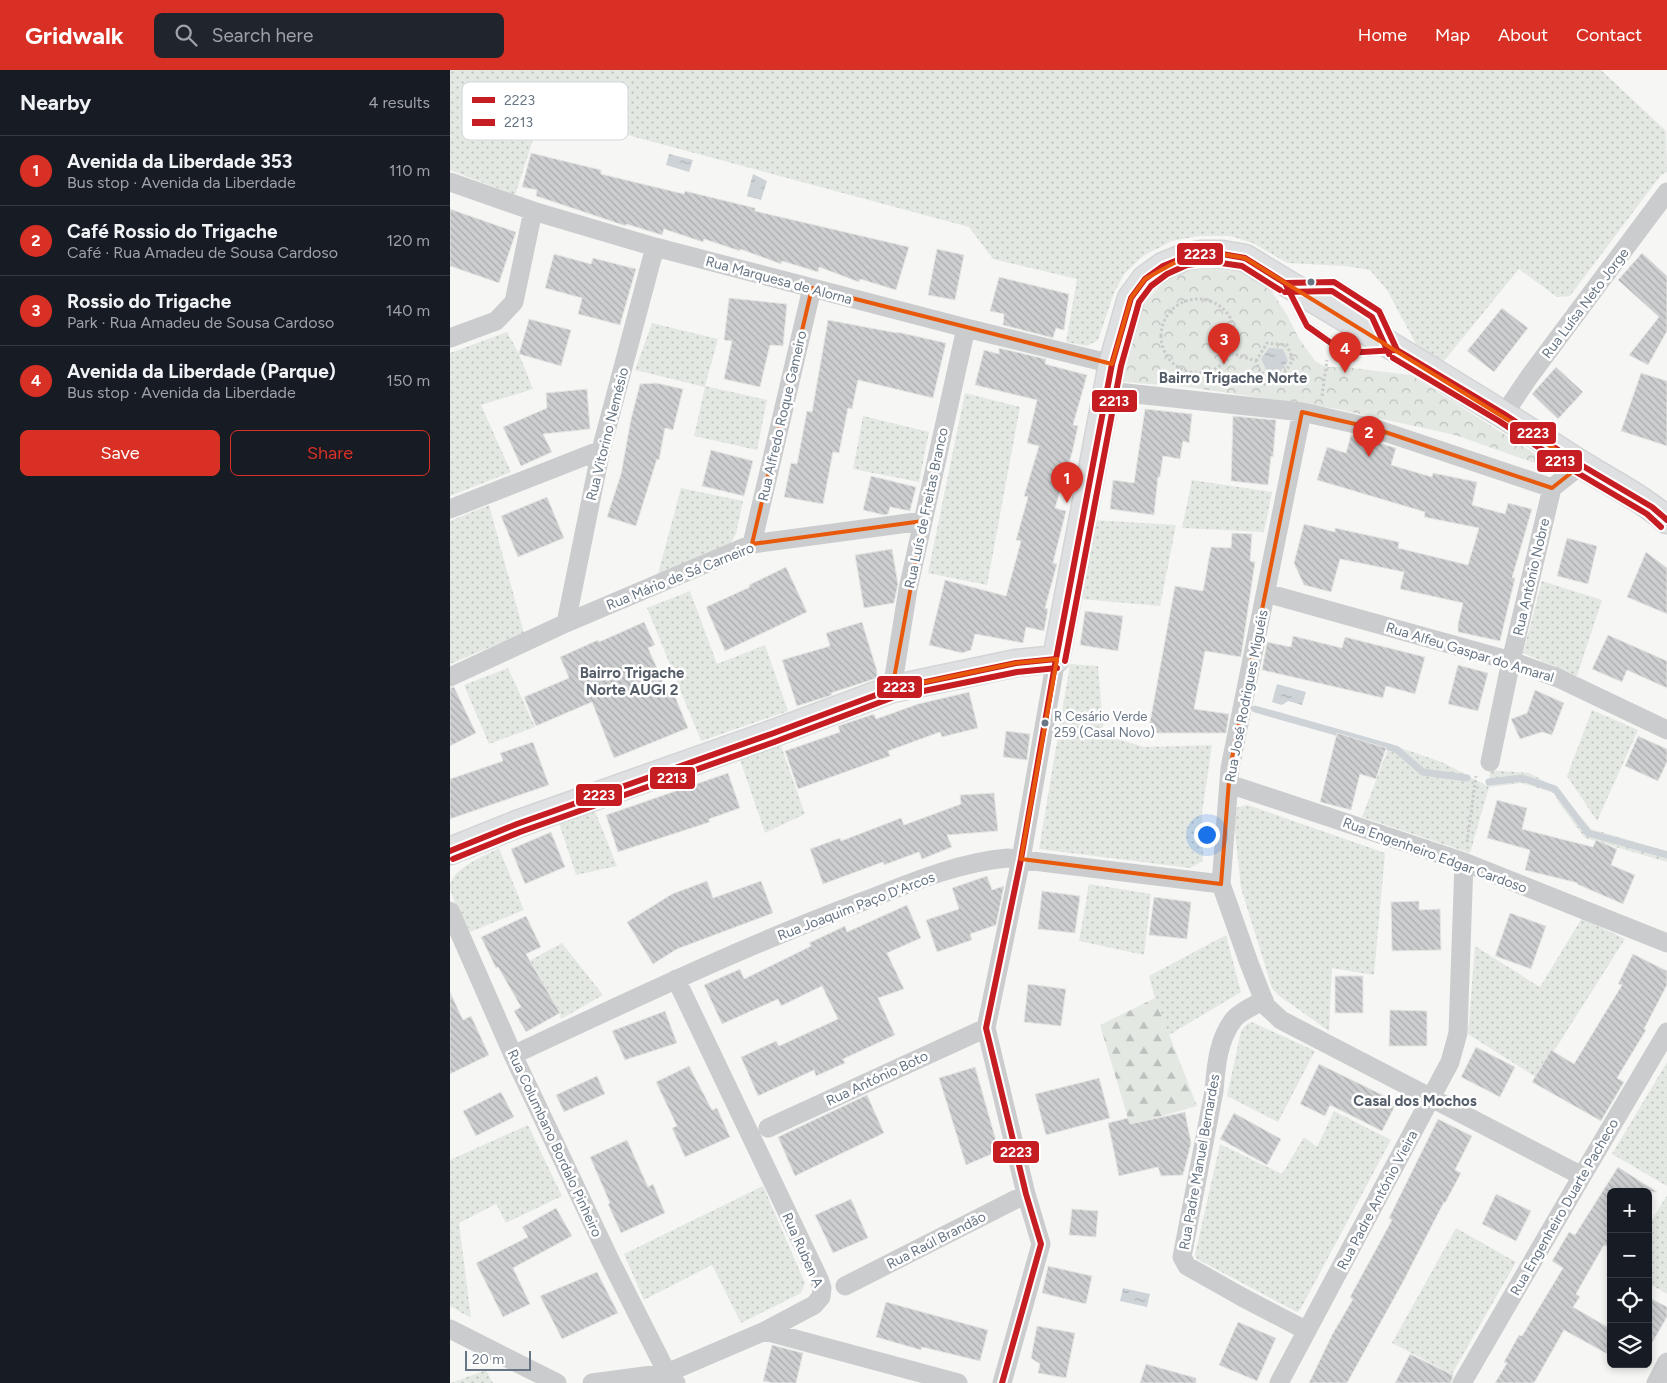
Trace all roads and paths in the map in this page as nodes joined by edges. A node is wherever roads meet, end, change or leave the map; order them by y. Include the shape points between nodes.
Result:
1 (450, 182) edge
2 (1667, 192) edge
3 (533, 211) junction
4 (655, 247) junction
5 (1285, 283) junction
6 (812, 288) junction
7 (966, 328) junction
8 (450, 338) edge
9 (1329, 341) junction
10 (1397, 350) junction
11 (1231, 352) junction
12 (1256, 361) junction
13 (1112, 364) junction
14 (1261, 373) junction
15 (1108, 391) junction
16 (1270, 408) junction
17 (1311, 414) junction
18 (1504, 414) junction
19 (601, 450) junction
20 (1580, 464) junction
21 (1552, 488) junction
22 (450, 509) edge
23 (1667, 520) edge
24 (923, 521) junction
25 (752, 544) junction
26 (1266, 593) junction
27 (566, 623) junction
28 (1056, 658) junction
29 (1511, 661) junction
30 (450, 677) edge
31 (892, 689) junction
32 (1667, 730) edge
33 (1490, 762) joint
34 (1229, 784) junction
35 (450, 851) edge
36 (1021, 859) junction
37 (1464, 862) junction
38 (1221, 884) junction
39 (450, 911) edge
40 (1667, 944) edge
41 (676, 979) junction
42 (1264, 1000) junction
43 (986, 1028) junction
44 (1667, 1032) edge
45 (513, 1054) junction
46 (1431, 1097) junction
47 (768, 1128) dead end
48 (1582, 1176) junction
49 (1026, 1194) junction
50 (845, 1286) dead end
51 (450, 1329) edge
52 (765, 1331) junction
53 (1307, 1331) junction
54 (1667, 1362) edge
55 (672, 1378) edge
56 (558, 1383) edge
57 (592, 1383) edge
58 (958, 1383) edge
59 (1002, 1383) edge
60 (1279, 1383) edge
61 (1462, 1383) edge
62 (1656, 1383) edge

1 - 3 street, Rua Marquesa de Alorna
2 - 18 street, Rua Luísa Neto Jorge
3 - 4 street, Rua Marquesa de Alorna
3 - 8 street via 514,302 496,321
4 - 6 street, Rua Marquesa de Alorna
4 - 19 street, Rua Vitorino Nemésio
5 - 9 lane via 1307,326
5 - 10 street
5 - 13 street via 1245,258 1222,254 1185,257 1163,266 1145,280 1131,298
6 - 7 street, Rua Marquesa de Alorna
6 - 25 street, Rua Alfredo Roque Gameiro
7 - 13 street, Rua Marquesa de Alorna
7 - 24 street, Rua Luís de Freitas Branco
9 - 10 lane via 1345,353
9 - 17 path
10 - 18 street
11 - 11 path via 1235,328 1222,307 1211,301 1199,298 1186,300 1175,306 1162,326 1164,350 1179,368 1203,373 1219,366
11 - 12 path
12 - 14 path
12 - 14 path via 1267,343 1286,345 1293,360 1282,376
13 - 15 street
14 - 16 path via 1271,399
15 - 16 street
15 - 28 street
16 - 17 street
17 - 21 street via 1373,428
17 - 26 street, Rua José Rodrigues Miguéis
18 - 20 street
19 - 22 street
19 - 27 street, Rua Vitorino Nemésio
20 - 21 street
20 - 23 street via 1652,507
21 - 29 street, Rua António Nobre
24 - 25 street, Rua Mário de Sá Carneiro
24 - 31 street, Rua Luís de Freitas Branco
25 - 27 street, Rua Mário de Sá Carneiro
26 - 29 street, Rua Alfeu Gaspar do Amaral
26 - 34 street, Rua José Rodrigues Miguéis
27 - 30 street, Rua Mário de Sá Carneiro
28 - 31 street via 1016,663
28 - 36 street
29 - 32 street, Rua Alfeu Gaspar do Amaral via 1558,678
29 - 33 street, Rua António Nobre
31 - 35 street
33 - 37 path via 1477,773
34 - 37 street, Rua Engenheiro Edgar Cardoso
34 - 38 street, Rua José Rodrigues Miguéis
36 - 38 street, Rua Joaquim Paço D'Arcos
36 - 41 street, Rua Joaquim Paço D'Arcos via 993,859 921,879
36 - 43 street
37 - 40 street, Rua Engenheiro Edgar Cardoso
37 - 46 street, Rua Padre António Vieira via 1458,1033 1450,1062
38 - 42 street, Rua José Rodrigues Miguéis
39 - 45 street, Rua Columbano Bordalo Pinheiro
41 - 45 street, Rua Joaquim Paço D'Arcos
41 - 52 street, Rua Ruben A via 822,1288 821,1297 814,1305
42 - 46 street, Rua José Rodrigues Miguéis via 1281,1020
42 - 53 street, Rua Padre Manuel Bernardes via 1235,1018 1223,1038 1182,1257 1187,1266
43 - 47 street, Rua António Boto
43 - 49 street
44 - 48 street, Rua Engenheiro Duarte Pacheco
45 - 55 street, Rua Columbano Bordalo Pinheiro via 607,1253
46 - 48 street, Rua José Rodrigues Miguéis
46 - 53 street, Rua Padre António Vieira
48 - 61 street, Rua Engenheiro Duarte Pacheco
49 - 50 street, Rua Raúl Brandão
49 - 59 street via 1040,1244
51 - 56 street
52 - 55 street, Rua Ruben A
52 - 58 street
53 - 60 street, Rua Padre António Vieira
54 - 62 street
55 - 57 street, Rua Ruben A

